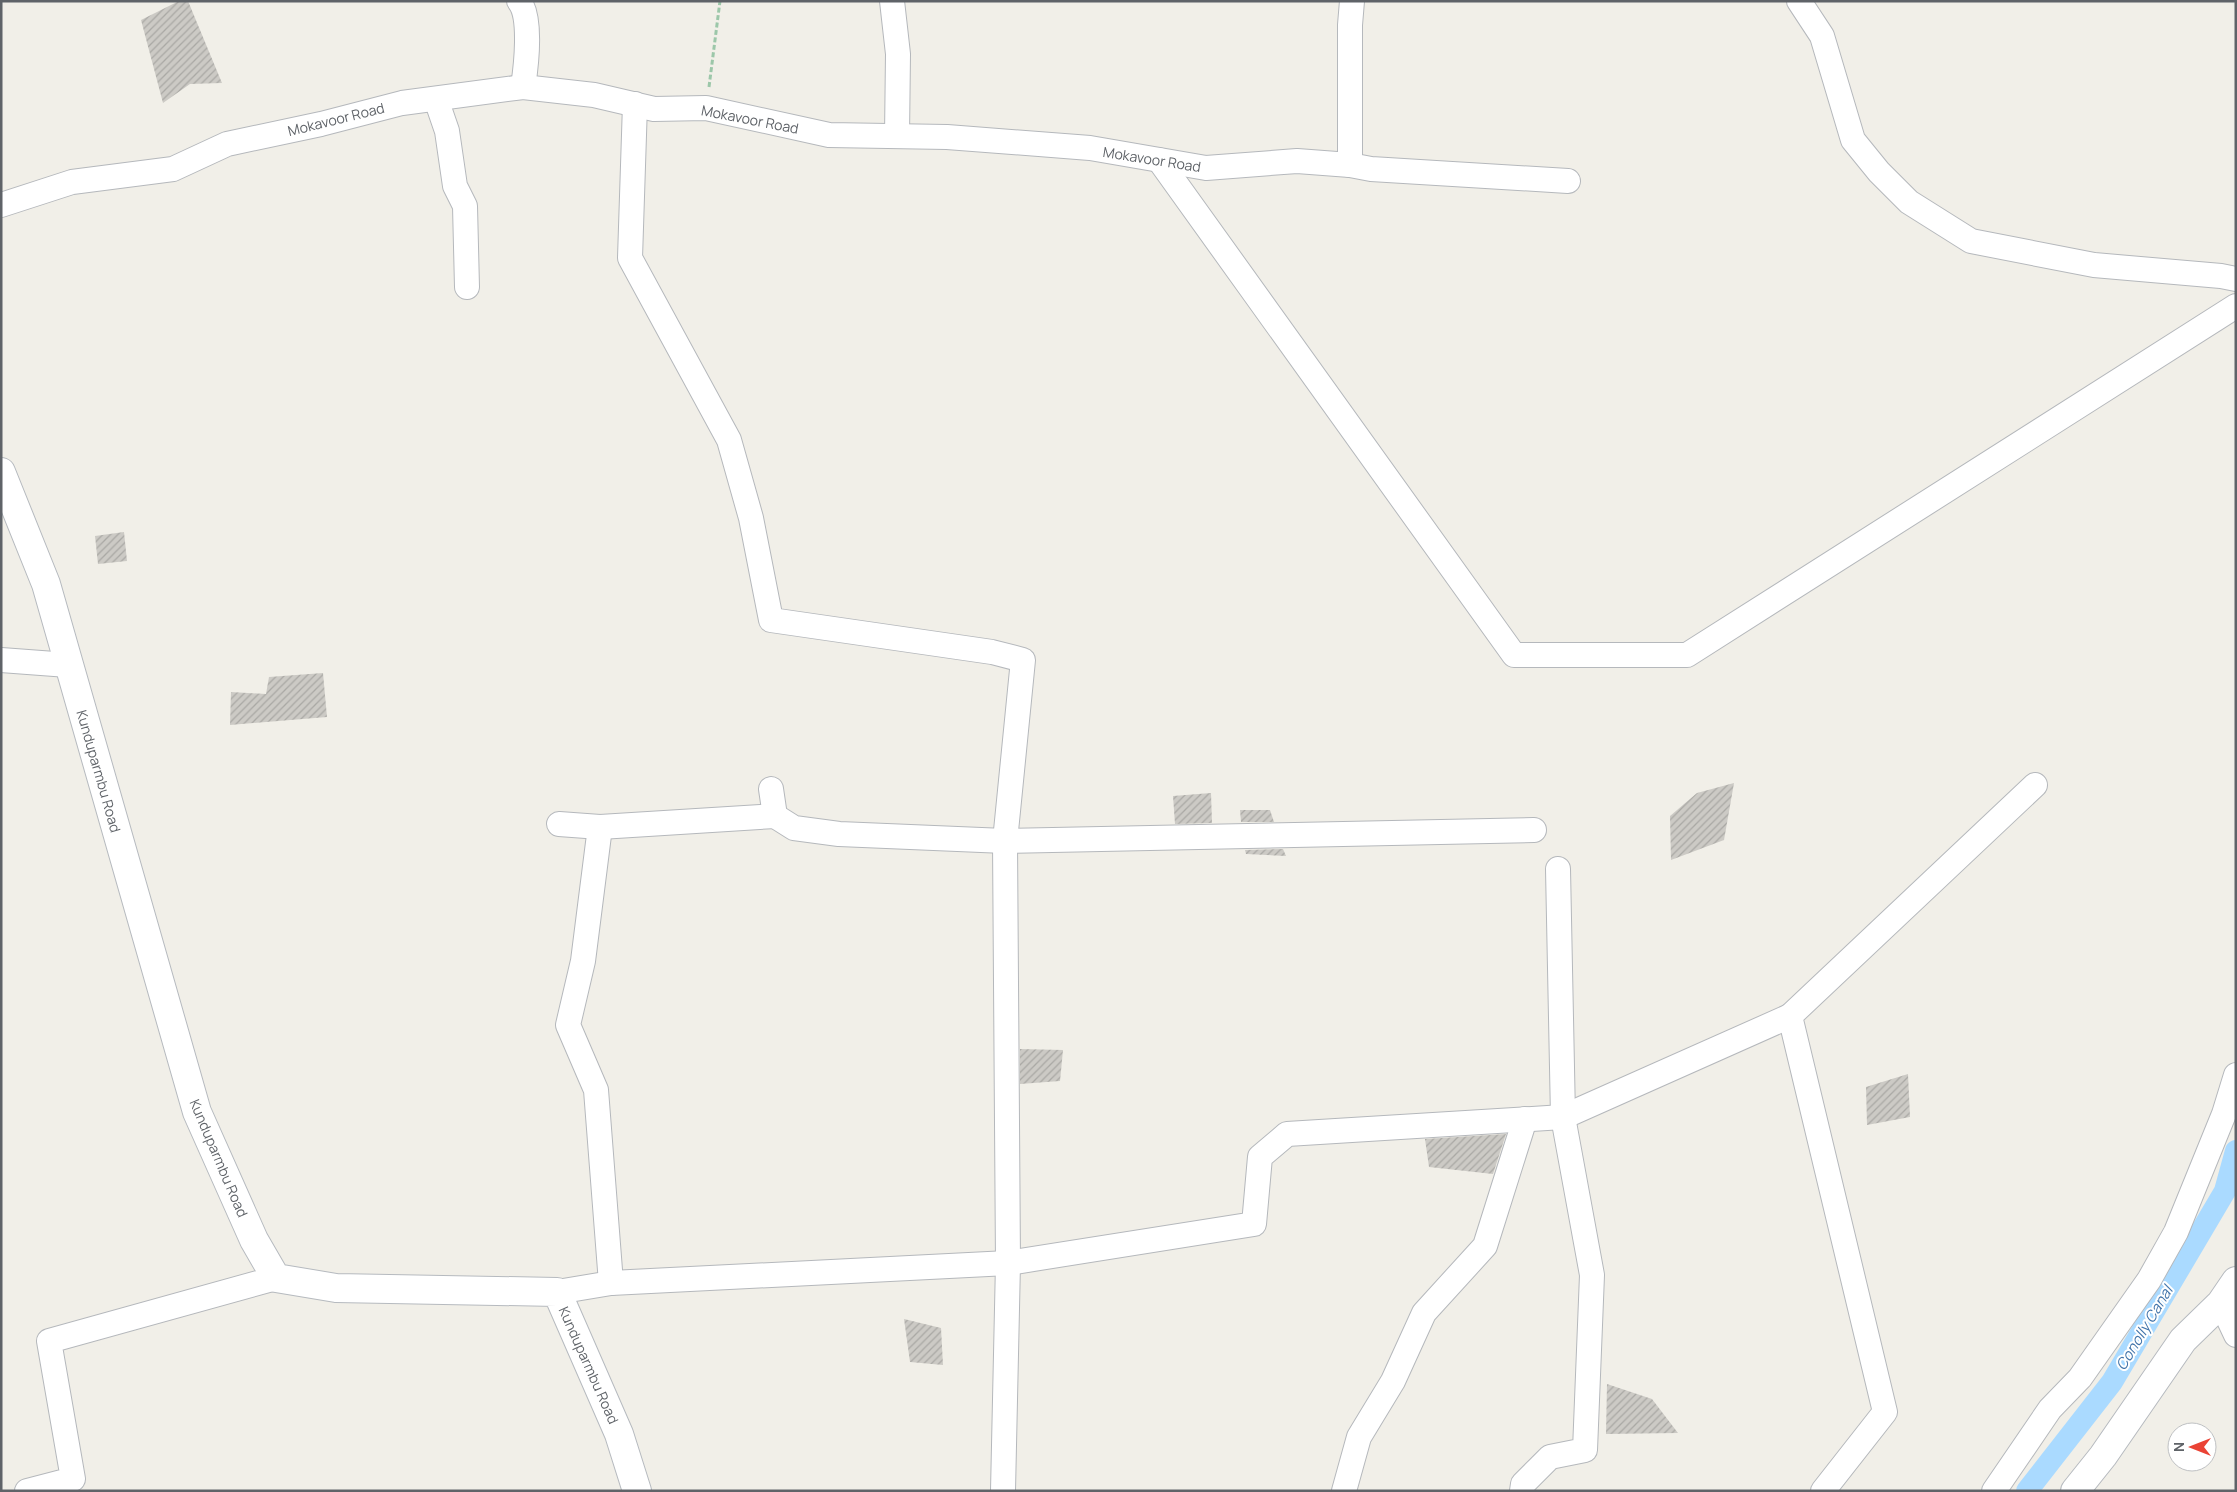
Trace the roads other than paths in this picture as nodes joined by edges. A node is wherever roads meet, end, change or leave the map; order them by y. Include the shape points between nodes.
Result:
1 (519, 1) edge
2 (892, 1) edge
3 (1352, 1) edge
4 (1799, 1) edge
5 (523, 87) junction
6 (436, 99) junction
7 (635, 104) junction
8 (897, 136) junction
9 (1159, 160) junction
10 (1350, 165) junction
11 (1568, 182) dead end
12 (1, 205) edge
13 (2236, 279) edge
14 (467, 287) dead end
15 (2236, 306) edge
16 (3, 480) edge
17 (1, 660) edge
18 (68, 665) junction
19 (2034, 785) dead end
20 (771, 789) dead end
21 (775, 816) junction
22 (559, 824) dead end
23 (600, 827) junction
24 (1534, 830) dead end
25 (1005, 841) junction
26 (1558, 869) dead end
27 (1790, 1016) junction
28 (2236, 1075) edge
29 (1563, 1117) junction
30 (1525, 1119) junction
31 (1008, 1263) junction
32 (276, 1278) junction
33 (2236, 1280) edge
34 (611, 1283) junction
35 (556, 1292) junction
36 (2221, 1303) junction
37 (2236, 1335) edge
38 (27, 1491) edge
39 (637, 1491) edge
40 (1003, 1491) edge
41 (1344, 1491) edge
42 (1522, 1491) edge
43 (1823, 1491) edge
44 (1994, 1491) edge
45 (2075, 1491) edge

1 - 5 street via 527,29
2 - 8 street via 898,54
3 - 10 street
4 - 13 street via 1822,36 1853,140 1909,202 1971,241 2094,265
5 - 6 street, Mokavoor Road
5 - 7 street, Mokavoor Road via 594,95
6 - 12 street, Mokavoor Road via 402,103 228,144 173,170 72,182
6 - 14 street via 447,131 455,186 465,206
7 - 8 street, Mokavoor Road via 654,109 706,108 829,135
7 - 25 street via 630,258 729,440 751,518 771,620 992,652 1023,660
8 - 9 street, Mokavoor Road via 1090,148
9 - 10 street, Mokavoor Road via 1206,168 1297,161
9 - 15 street via 1514,655 1687,655
10 - 11 street, Mokavoor Road
16 - 18 main road, Kunduparmbu Road via 46,584
17 - 18 street
18 - 32 main road, Kunduparmbu Road via 197,1112 254,1240
19 - 27 street
20 - 21 street
21 - 23 street
21 - 25 street via 794,828 839,834
22 - 23 street
23 - 34 street via 583,961 568,1025 596,1090
24 - 25 street
25 - 31 street
26 - 29 street
27 - 29 street
27 - 43 street via 1885,1412
28 - 44 street via 2180,1224 2149,1280 2080,1378 2050,1409
29 - 30 street
29 - 42 street via 1592,1275 1585,1450 1550,1457 1523,1484
30 - 31 street via 1287,1134 1260,1156 1254,1224
30 - 41 street via 1484,1246 1424,1313 1393,1381 1359,1437
31 - 34 street
31 - 40 street
32 - 35 main road, Kunduparmbu Road via 336,1288
32 - 38 street via 49,1341 74,1479
33 - 36 main road
34 - 35 street
35 - 39 main road, Kunduparmbu Road via 619,1434
36 - 37 street
36 - 45 main road via 2183,1340

